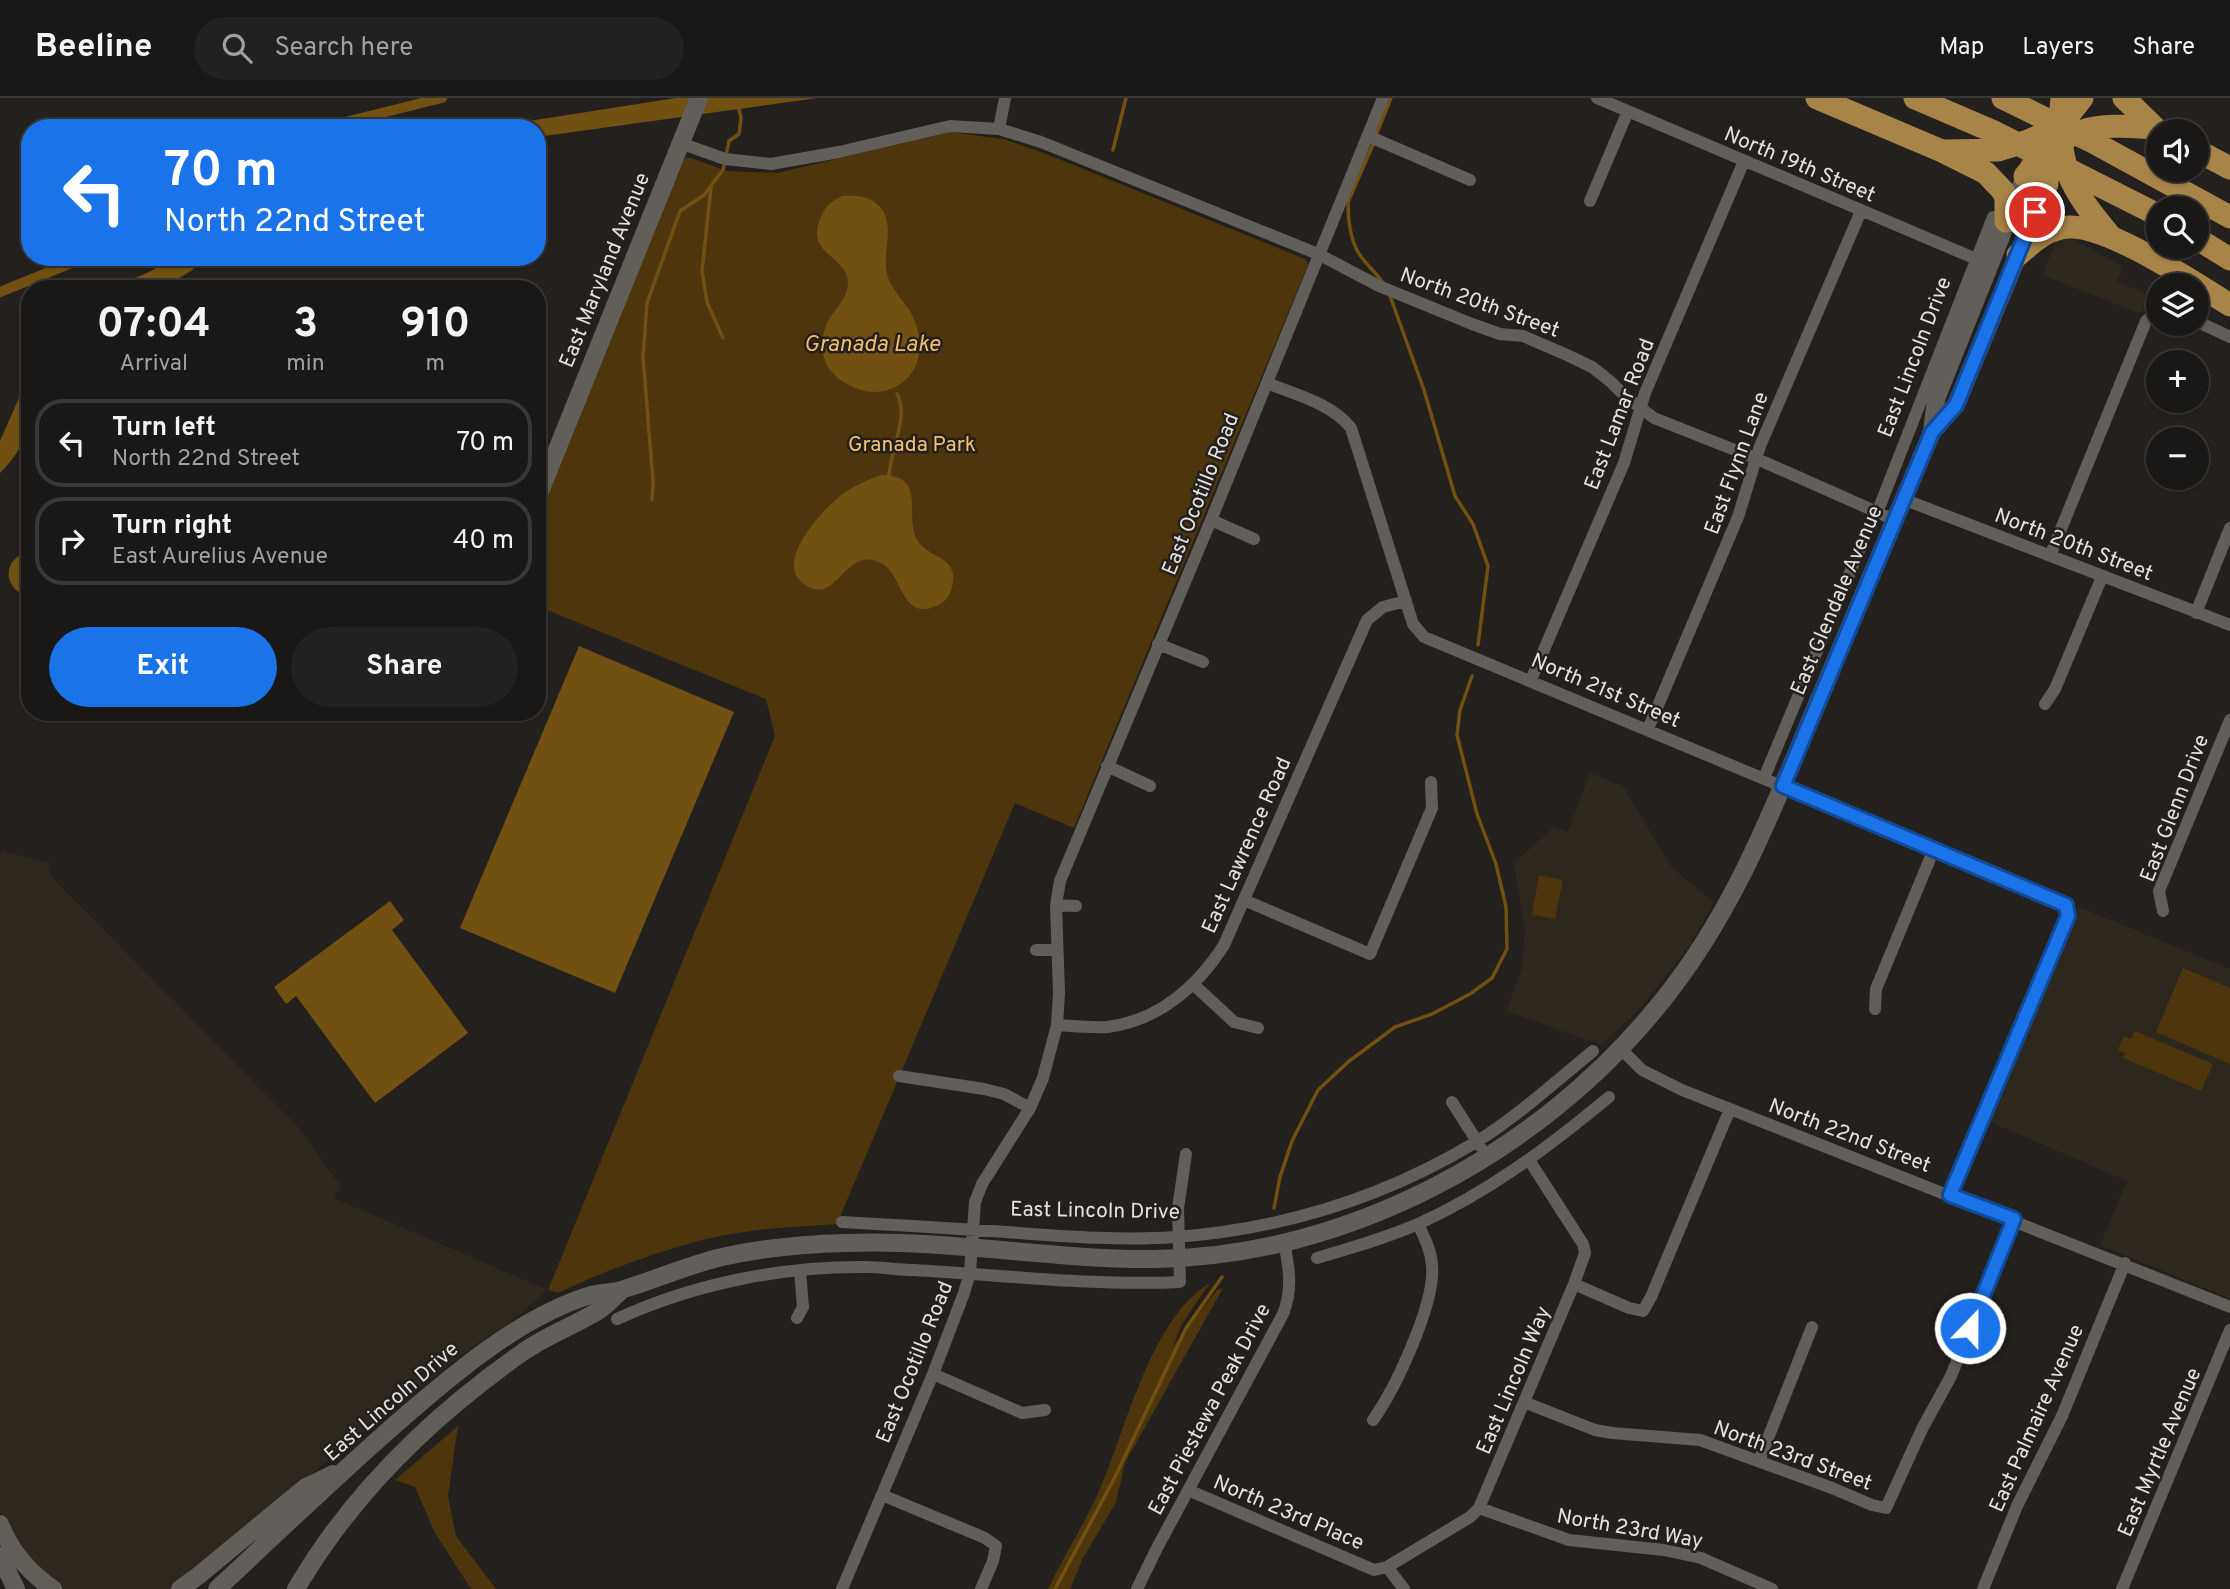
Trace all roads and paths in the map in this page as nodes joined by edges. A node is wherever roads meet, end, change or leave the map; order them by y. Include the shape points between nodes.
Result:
1 (699, 98) edge
2 (1005, 98) edge
3 (1384, 98) edge
4 (1597, 98) edge
5 (1817, 98) edge
6 (1915, 98) edge
7 (2003, 98) edge
8 (2034, 98) edge
9 (2060, 98) edge
10 (2082, 98) edge
11 (2124, 98) edge
12 (1628, 111) junction
13 (2146, 119) edge
14 (999, 129) junction
15 (2146, 129) edge
16 (1368, 136) junction
17 (2053, 138) junction
18 (680, 143) junction
19 (1942, 150) junction
20 (2209, 157) edge
21 (1744, 161) junction
22 (2230, 168) edge
23 (2025, 176) joint
24 (1470, 180) dead end
25 (2047, 184) joint
26 (1590, 201) dead end
27 (2146, 209) edge
28 (1861, 211) junction
29 (2230, 216) edge
30 (2000, 219) junction
31 (2111, 237) junction
32 (2209, 246) edge
33 (1318, 254) junction
34 (2018, 255) junction
35 (2230, 259) edge
36 (1983, 261) junction
37 (2230, 305) edge
38 (2146, 321) edge
39 (2209, 327) edge
40 (2230, 337) edge
41 (1267, 383) junction
42 (1640, 409) junction
43 (1932, 432) junction
44 (1755, 458) junction
45 (546, 477) edge
46 (1903, 499) junction
47 (1877, 513) junction
48 (1211, 520) junction
49 (1895, 520) junction
50 (1870, 527) dead end
51 (2230, 528) edge
52 (1254, 539) dead end
53 (2050, 556) junction
54 (2102, 578) junction
55 (1406, 601) junction
56 (2196, 613) junction
57 (2230, 625) edge
58 (1158, 644) junction
59 (1203, 662) dead end
60 (1531, 680) junction
61 (2045, 704) dead end
62 (2230, 719) edge
63 (1648, 729) junction
64 (1107, 766) junction
65 (1764, 778) junction
66 (1431, 782) dead end
67 (1150, 786) dead end
68 (1783, 786) junction
69 (1934, 849) junction
70 (1244, 900) junction
71 (1056, 905) junction
72 (1076, 906) dead end
73 (2163, 911) dead end
74 (1036, 950) dead end
75 (1056, 950) junction
76 (1194, 985) junction
77 (1875, 1009) dead end
78 (1057, 1025) junction
79 (1258, 1028) dead end
80 (1621, 1049) junction
81 (1593, 1051) dead end
82 (899, 1076) dead end
83 (1609, 1097) dead end
84 (1452, 1102) dead end
85 (1030, 1108) junction
86 (1730, 1109) junction
87 (1477, 1141) junction
88 (1186, 1154) dead end
89 (1488, 1157) junction
90 (1529, 1160) junction
91 (1950, 1195) junction
92 (2014, 1219) junction
93 (842, 1222) dead end
94 (1418, 1224) junction
95 (972, 1229) junction
96 (1178, 1236) junction
97 (1284, 1242) junction
98 (971, 1249) junction
99 (1181, 1257) junction
100 (1317, 1258) dead end
101 (2125, 1263) junction
102 (800, 1270) junction
103 (970, 1272) junction
104 (1574, 1284) junction
105 (622, 1290) junction
106 (2230, 1307) edge
107 (632, 1311) junction
108 (797, 1318) dead end
109 (617, 1319) dead end
110 (1812, 1327) dead end
111 (2230, 1330) edge
112 (933, 1374) junction
113 (1524, 1402) junction
114 (1045, 1410) dead end
115 (1373, 1420) dead end
116 (1759, 1461) junction
117 (349, 1466) junction
118 (1188, 1490) junction
119 (882, 1494) junction
120 (1479, 1508) junction
121 (0, 1524) edge
122 (0, 1556) edge
123 (1381, 1568) junction
124 (16, 1589) edge
125 (53, 1589) edge
126 (180, 1589) edge
127 (217, 1589) edge
128 (296, 1589) edge
129 (842, 1589) edge
130 (981, 1589) edge
131 (1137, 1589) edge
132 (1404, 1589) edge
133 (1772, 1589) edge
134 (1983, 1589) edge
135 (2122, 1589) edge

1 - 18 main road, East Maryland Avenue
2 - 14 street
3 - 16 street, East Ocotillo Road
4 - 12 street, North 19th Street
5 - 19 highway
6 - 27 highway via 1992,131
7 - 29 highway
8 - 17 highway
9 - 17 highway
10 - 17 highway
11 - 13 highway
12 - 21 street, North 19th Street
12 - 26 street
14 - 18 street, North 20th Street via 950,125 771,164 725,159
14 - 33 street, North 20th Street
15 - 17 highway via 2100,127
16 - 24 street
16 - 33 street, East Ocotillo Road
17 - 19 highway via 1998,150
17 - 23 highway
17 - 25 highway
17 - 31 highway via 2077,193
18 - 45 main road, East Maryland Avenue
19 - 30 highway via 1994,178 2006,198
20 - 22 highway
21 - 28 street, North 19th Street
21 - 42 street, East Lamar Road
23 - 30 main road, East Glendale Avenue
25 - 34 main road, East Glendale Avenue
28 - 36 street, North 19th Street
28 - 44 street, East Flynn Lane
30 - 36 main road, East Glendale Avenue
31 - 34 highway via 2082,228 2059,228 2041,235
31 - 37 highway
32 - 35 highway
33 - 41 street, East Ocotillo Road
33 - 42 street, North 20th Street via 1379,286 1472,324 1567,355 1592,368
34 - 43 main road, East Glendale Avenue via 1956,405
36 - 43 main road, East Glendale Avenue via 1936,399
36 - 47 street, East Lincoln Drive
38 - 53 street
39 - 40 street
41 - 48 street, East Ocotillo Road
41 - 55 street, North 21st Street via 1330,409 1351,428
42 - 44 street, North 20th Street
42 - 60 street, East Lamar Road via 1624,463
43 - 46 main road, East Glendale Avenue
44 - 47 street, North 20th Street
44 - 63 street, East Flynn Lane via 1738,517
46 - 49 main road, East Glendale Avenue
46 - 53 street, North 20th Street
47 - 49 street, North 20th Street
48 - 52 street
48 - 58 street, East Ocotillo Road
49 - 68 main road, East Glendale Avenue
50 - 65 street
51 - 56 street
53 - 54 street, North 20th Street
54 - 56 street, North 20th Street
54 - 61 street
55 - 60 street, North 21st Street via 1413,624 1424,637
55 - 70 street, East Lawrence Road via 1383,607 1367,620
56 - 57 street, North 20th Street
58 - 59 street
58 - 64 street, East Ocotillo Road
60 - 63 street, North 21st Street
62 - 73 street, East Glenn Drive via 2159,891
63 - 65 street, North 21st Street
64 - 67 street
64 - 71 street, East Ocotillo Road via 1063,872
65 - 68 street, North 21st Street
66 - 70 street via 1432,808 1398,904 1370,954
68 - 69 street, North 21st Street
68 - 80 main road, East Lincoln Drive via 1713,929 1659,1006
69 - 77 street via 1875,989
69 - 91 street, North 21st Street via 2066,905 2068,916
70 - 76 street, East Lawrence Road via 1224,945
71 - 72 street
71 - 75 street, East Ocotillo Road
74 - 75 street
75 - 78 street, East Ocotillo Road
76 - 78 street, East Lawrence Road via 1166,1006 1136,1020 1106,1027
76 - 79 street via 1234,1022
78 - 85 street, East Ocotillo Road
80 - 86 street, North 22nd Street via 1642,1070
80 - 89 main road, East Lincoln Drive via 1548,1114
81 - 87 street, East Lincoln Drive
82 - 85 street via 984,1089
83 - 90 street
84 - 87 street
85 - 95 street, East Ocotillo Road via 982,1184
86 - 91 street, North 22nd Street
86 - 104 street via 1643,1311
87 - 89 street
87 - 96 street, East Lincoln Drive via 1411,1177 1316,1213
88 - 96 street
89 - 97 main road, East Lincoln Drive via 1407,1200
90 - 94 street
90 - 104 street, East Lincoln Way via 1583,1244 1585,1253
91 - 92 street, North 22nd Street
92 - 101 street, North 22nd Street
92 - 116 street, North 23rd Street via 1951,1376 1886,1508
93 - 95 street, East Lincoln Drive
94 - 100 street
94 - 115 street via 1432,1265 1428,1302 1386,1402
95 - 96 street, East Lincoln Drive via 1081,1237
95 - 98 street, East Ocotillo Road
96 - 99 street
97 - 99 main road, East Lincoln Drive
97 - 118 street, East Piestewa Peak Drive via 1288,1302
98 - 99 main road, East Lincoln Drive via 1097,1258
98 - 103 street, East Ocotillo Road
98 - 105 main road, East Lincoln Drive via 852,1243 788,1247 721,1257
99 - 103 street via 1180,1282
101 - 106 street, North 22nd Street
101 - 134 street, East Palmaire Avenue
102 - 103 street via 867,1266
102 - 107 street via 708,1287
102 - 108 street via 803,1307
103 - 112 street, East Ocotillo Road
104 - 113 street, East Lincoln Way
105 - 107 street
105 - 117 main road, East Lincoln Drive via 594,1294 559,1308 486,1351
105 - 128 main road, East Lincoln Drive via 600,1310 498,1370 435,1421 341,1522
107 - 109 street
110 - 116 street
111 - 135 street, East Myrtle Avenue
112 - 114 street via 1023,1413
112 - 119 street, East Ocotillo Road
113 - 116 street, North 23rd Street via 1595,1430 1700,1440
113 - 120 street, East Lincoln Way
117 - 126 main road via 306,1487
117 - 127 main road, East Lincoln Drive
118 - 123 street, North 23rd Place
118 - 131 street, East Piestewa Peak Drive
119 - 129 street, East Ocotillo Road
119 - 130 street via 996,1546
120 - 123 street
120 - 133 street, North 23rd Way via 1569,1540 1701,1558
121 - 125 main road via 15,1554
122 - 124 main road
123 - 132 street, North 23rd Place

